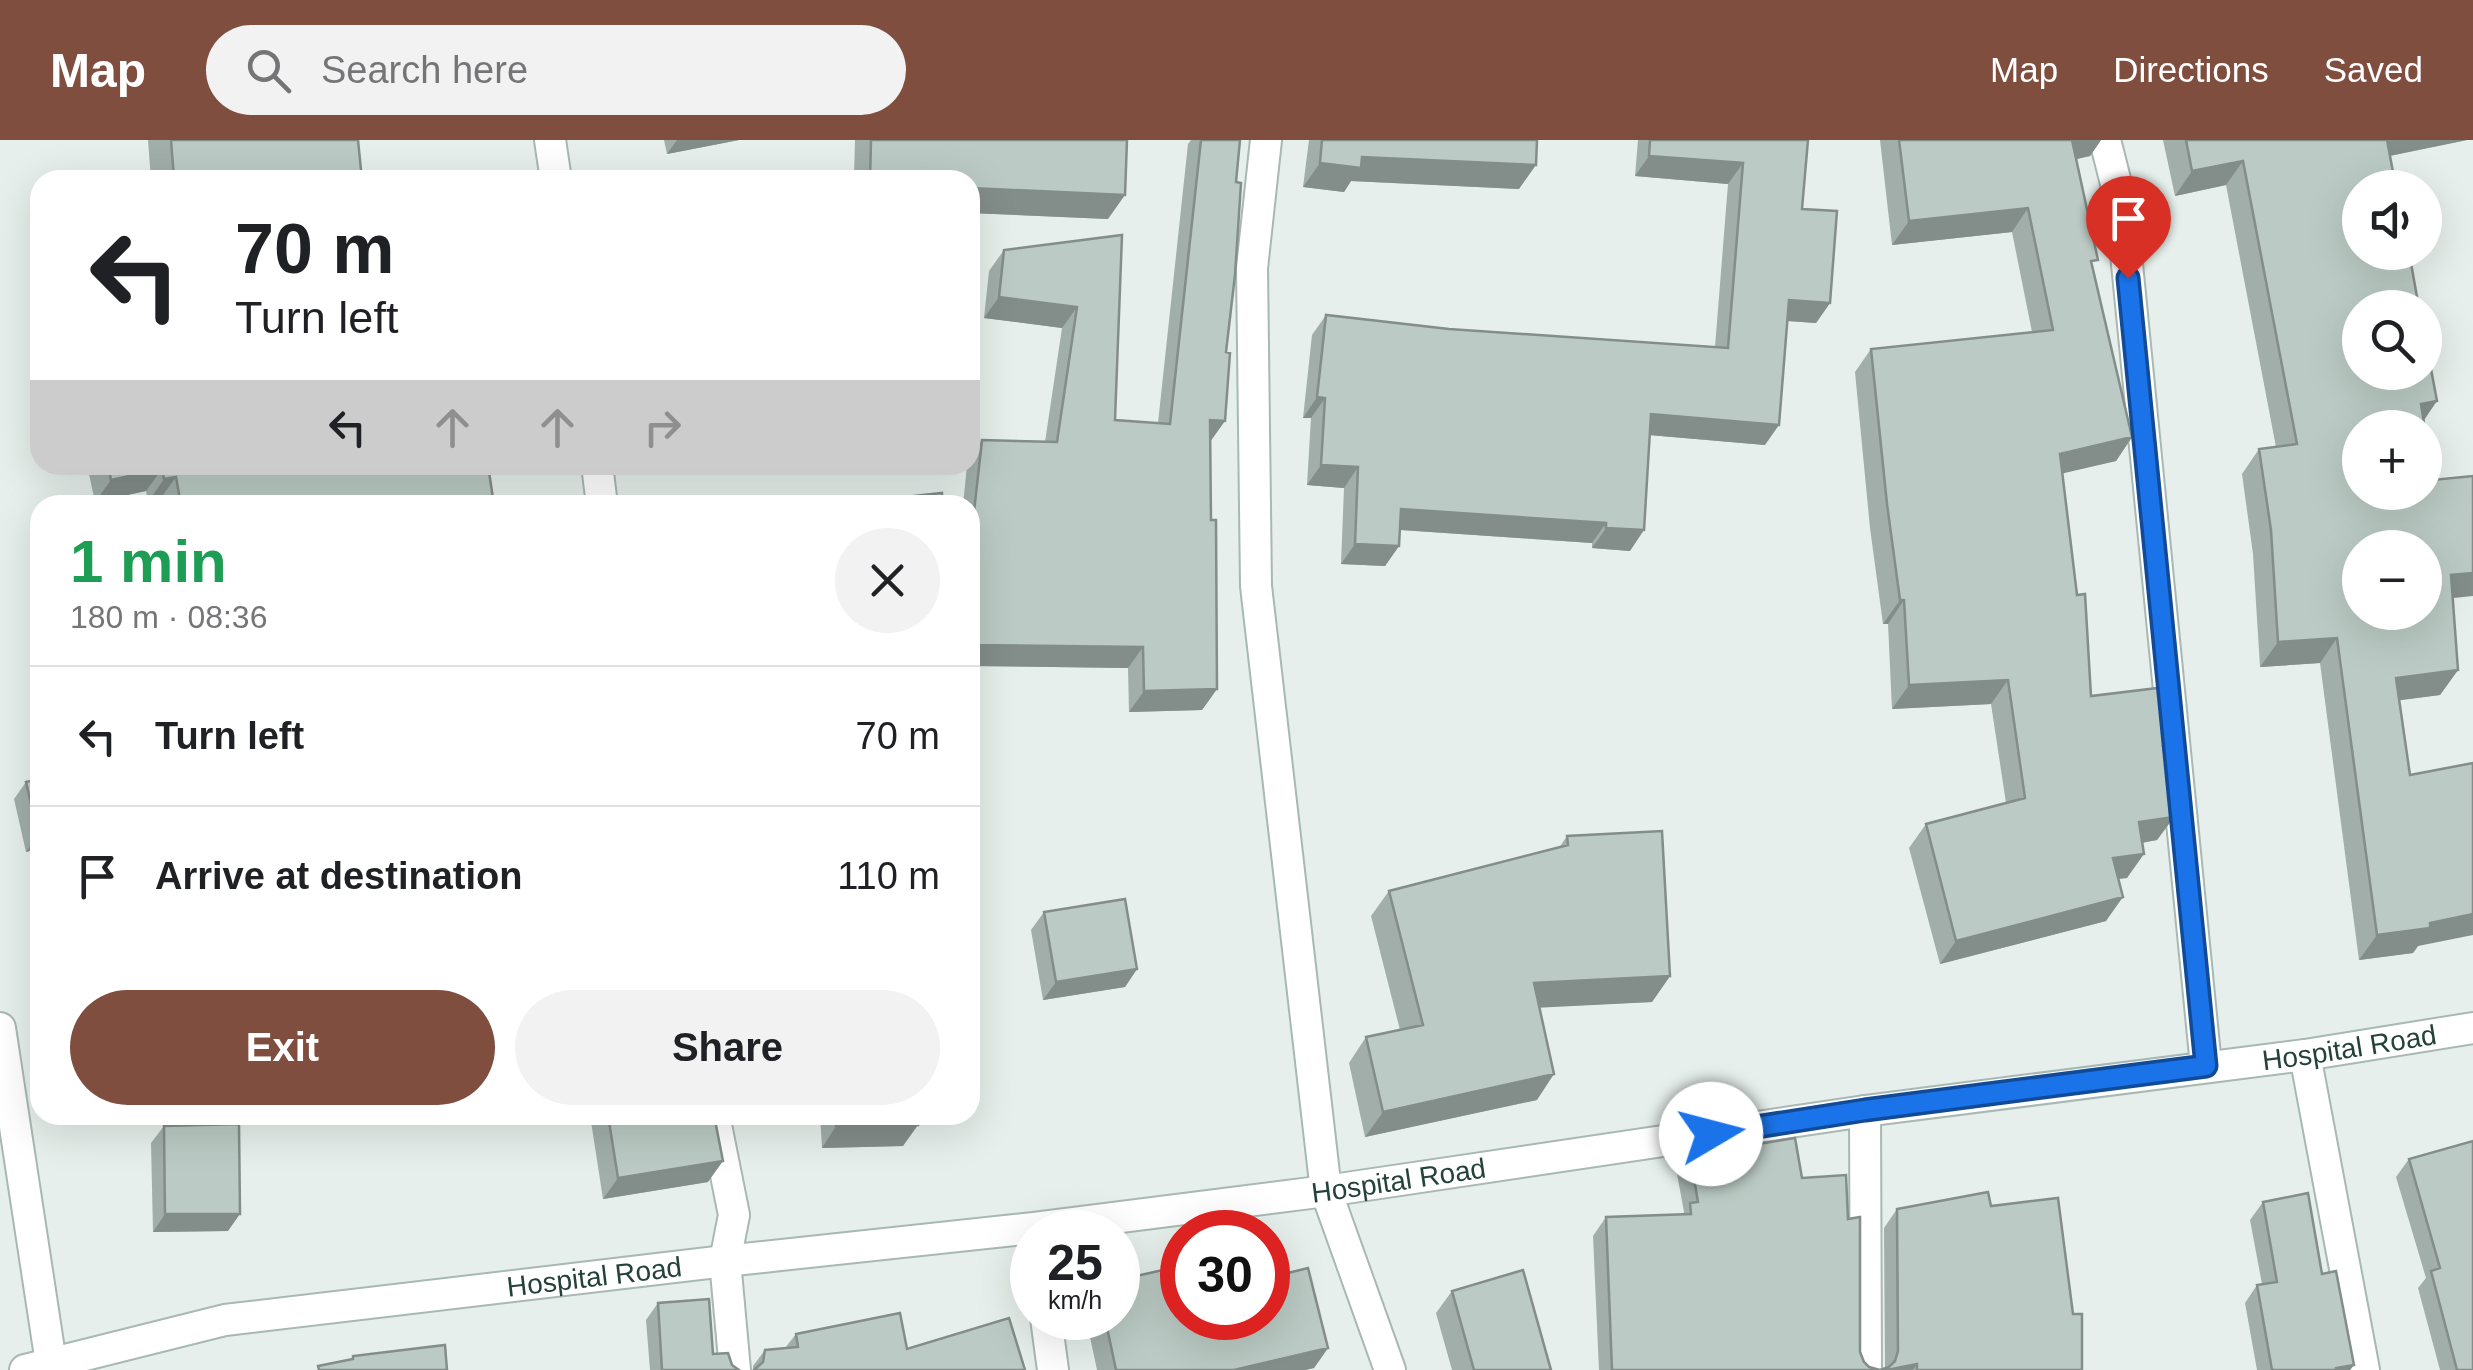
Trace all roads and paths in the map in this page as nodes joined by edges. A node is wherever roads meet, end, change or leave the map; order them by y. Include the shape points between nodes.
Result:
1 (550, 140) edge
2 (1266, 140) edge
3 (2105, 140) edge
4 (554, 170) edge
5 (0, 1028) edge
6 (2473, 1028) edge
7 (2305, 1055) junction
8 (2206, 1066) junction
9 (1865, 1110) junction
10 (716, 1125) edge
11 (1326, 1191) junction
12 (1140, 1216) edge
13 (1010, 1232) edge
14 (725, 1261) junction
15 (1049, 1340) edge
16 (38, 1367) edge
17 (735, 1370) edge
18 (1053, 1370) edge
19 (1390, 1370) edge
20 (1866, 1370) edge
21 (2364, 1370) edge

1 - 4 street
2 - 11 street via 1252,268 1256,586
3 - 8 street via 2121,203
5 - 16 street
6 - 7 street, Hospital Road
7 - 8 street, Hospital Road
7 - 21 street
8 - 9 street, Hospital Road
9 - 11 street, Hospital Road
9 - 20 street
10 - 14 street via 734,1215
11 - 12 street, Hospital Road
11 - 19 street
13 - 14 street, Hospital Road
14 - 16 street, Hospital Road via 225,1320
14 - 17 street
15 - 18 street

